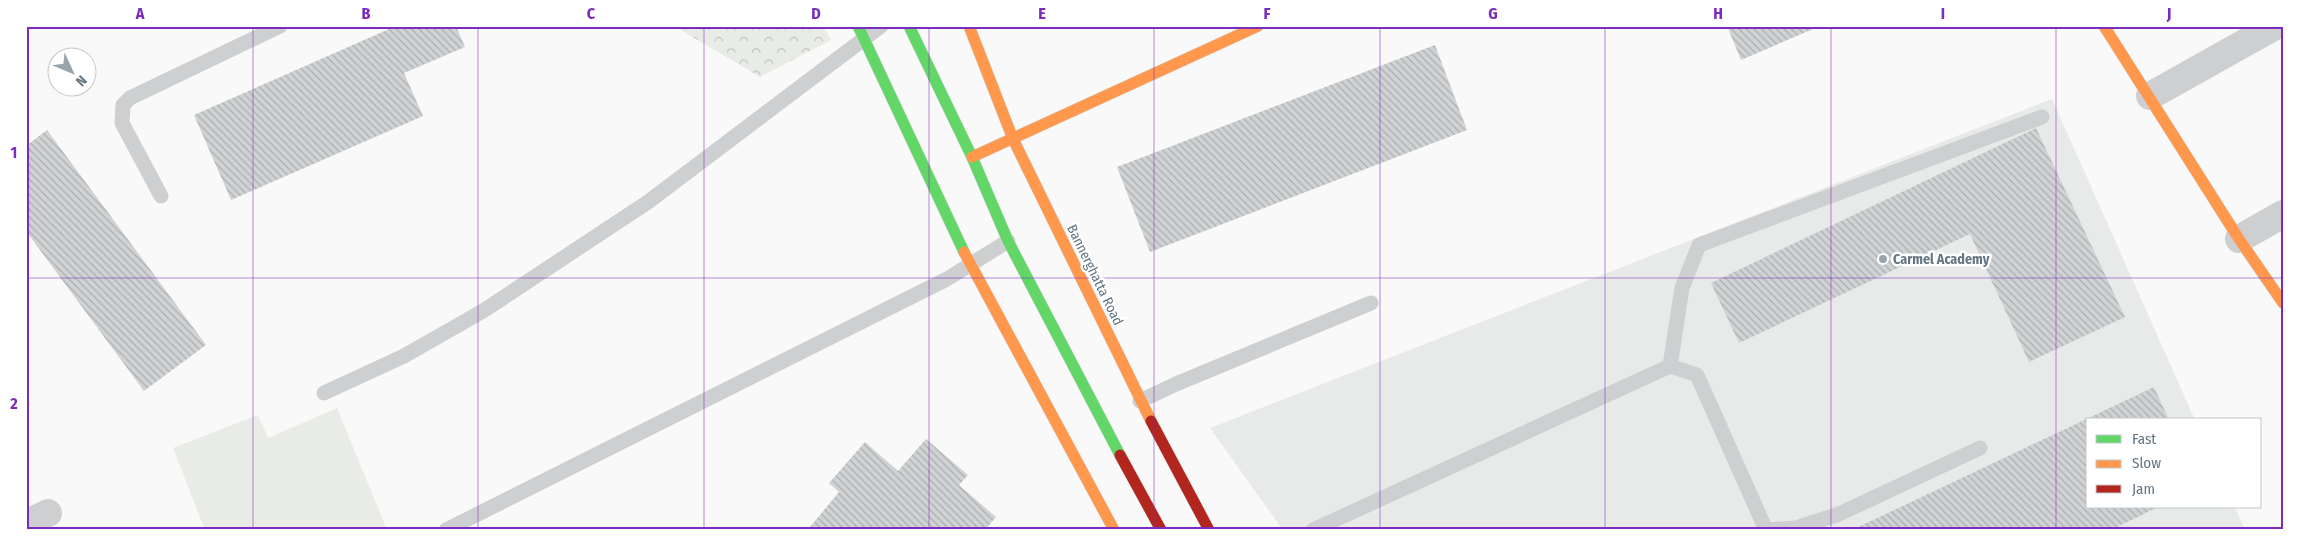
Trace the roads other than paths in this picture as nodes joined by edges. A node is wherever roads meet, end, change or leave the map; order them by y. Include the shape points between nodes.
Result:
1 (280, 26) edge
2 (881, 26) edge
3 (909, 26) edge
4 (969, 26) edge
5 (1258, 26) edge
6 (2104, 26) edge
7 (2275, 26) edge
8 (861, 32) edge
9 (2150, 96) junction
10 (2042, 117) dead end
11 (1012, 139) junction
12 (972, 158) junction
13 (161, 196) dead end
14 (2283, 214) edge
15 (2239, 239) junction
16 (1008, 241) junction
17 (971, 266) junction
18 (1371, 303) dead end
19 (2283, 303) edge
20 (1670, 366) junction
21 (324, 393) dead end
22 (1140, 401) junction
23 (1980, 448) dead end
24 (446, 530) edge
25 (1114, 530) edge
26 (1162, 530) edge
27 (1209, 530) edge
28 (1313, 530) edge

1 - 13 lane via 130,98 123,105 122,123
2 - 8 lane
3 - 12 street
4 - 11 street, Bannerghatta Road
5 - 11 street
6 - 9 street
7 - 9 street
8 - 17 street
8 - 21 lane via 648,202 483,312 404,356
9 - 15 street
10 - 20 lane via 1699,245 1682,288
11 - 12 street
11 - 22 street, Bannerghatta Road
12 - 16 street
14 - 15 street
15 - 19 street
16 - 17 lane
16 - 26 street
17 - 24 lane
17 - 25 street
18 - 22 lane
20 - 23 lane via 1697,375 1766,530 1796,528 1839,514
20 - 28 lane
22 - 27 street, Bannerghatta Road

